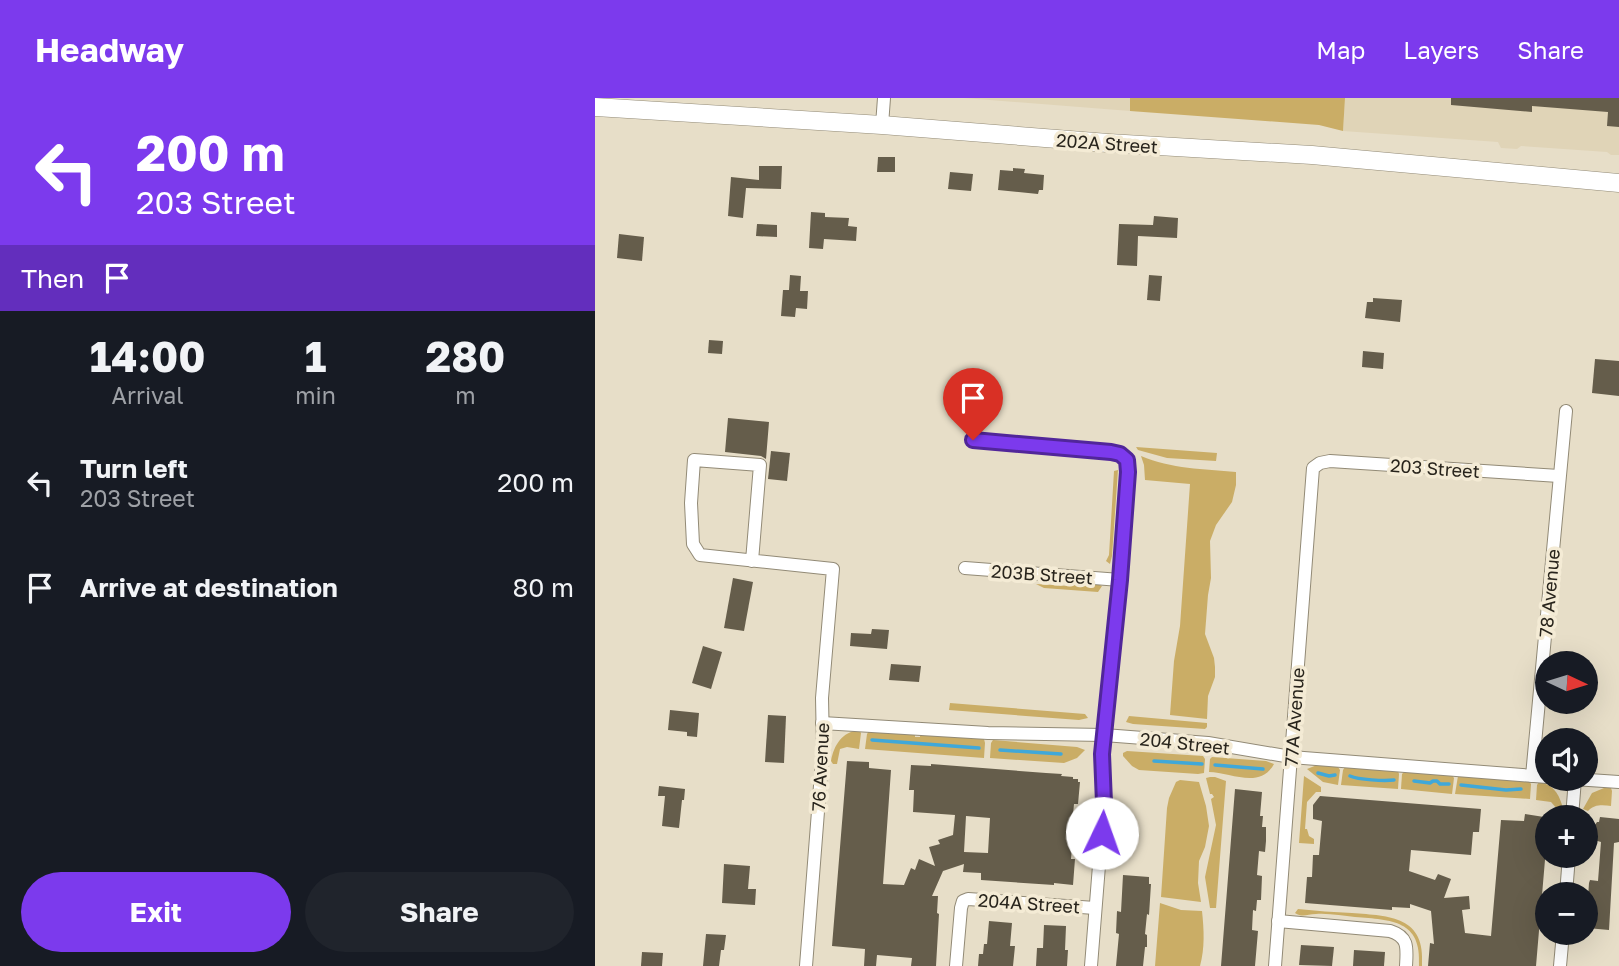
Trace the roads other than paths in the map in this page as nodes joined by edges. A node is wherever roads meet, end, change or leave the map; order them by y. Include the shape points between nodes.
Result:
1 (884, 98) edge
2 (595, 107) edge
3 (882, 125) junction
4 (1619, 183) edge
5 (1566, 411) dead end
6 (973, 440) dead end
7 (1313, 468) joint
8 (1559, 476) junction
9 (752, 561) junction
10 (965, 568) dead end
11 (1120, 580) junction
12 (822, 723) junction
13 (1104, 735) junction
14 (1291, 757) junction
15 (1532, 776) junction
16 (1535, 776) edge
17 (1598, 781) edge
18 (1619, 782) edge
19 (1095, 908) junction
20 (1278, 921) junction
21 (1562, 945) edge
22 (806, 966) edge
23 (955, 966) edge
24 (1091, 966) edge
25 (1275, 966) edge
26 (1406, 966) edge
27 (1560, 966) edge

1 - 3 street
2 - 3 main road, 202A Street
3 - 4 main road, 202A Street via 1312,155
5 - 8 street, 78 Avenue
6 - 11 street via 1111,452 1127,460
7 - 8 street, 203 Street via 1330,461
7 - 14 street, 77A Avenue
8 - 15 street, 78 Avenue
9 - 9 street via 700,555 693,544 694,460 760,465
9 - 12 street, 76 Avenue via 833,569
10 - 11 street, 203B Street
11 - 13 street
12 - 13 street, 204 Street
12 - 22 street, 76 Avenue
13 - 14 street, 204 Street via 1208,743
13 - 19 street via 1104,803
14 - 15 street, 204 Street
14 - 20 street, 77A Avenue
15 - 16 street, 204 Street
17 - 18 street
19 - 23 street, 204A Street via 963,901
19 - 24 street
20 - 25 street, 77A Avenue
20 - 26 street via 1389,932 1402,938
21 - 27 street

